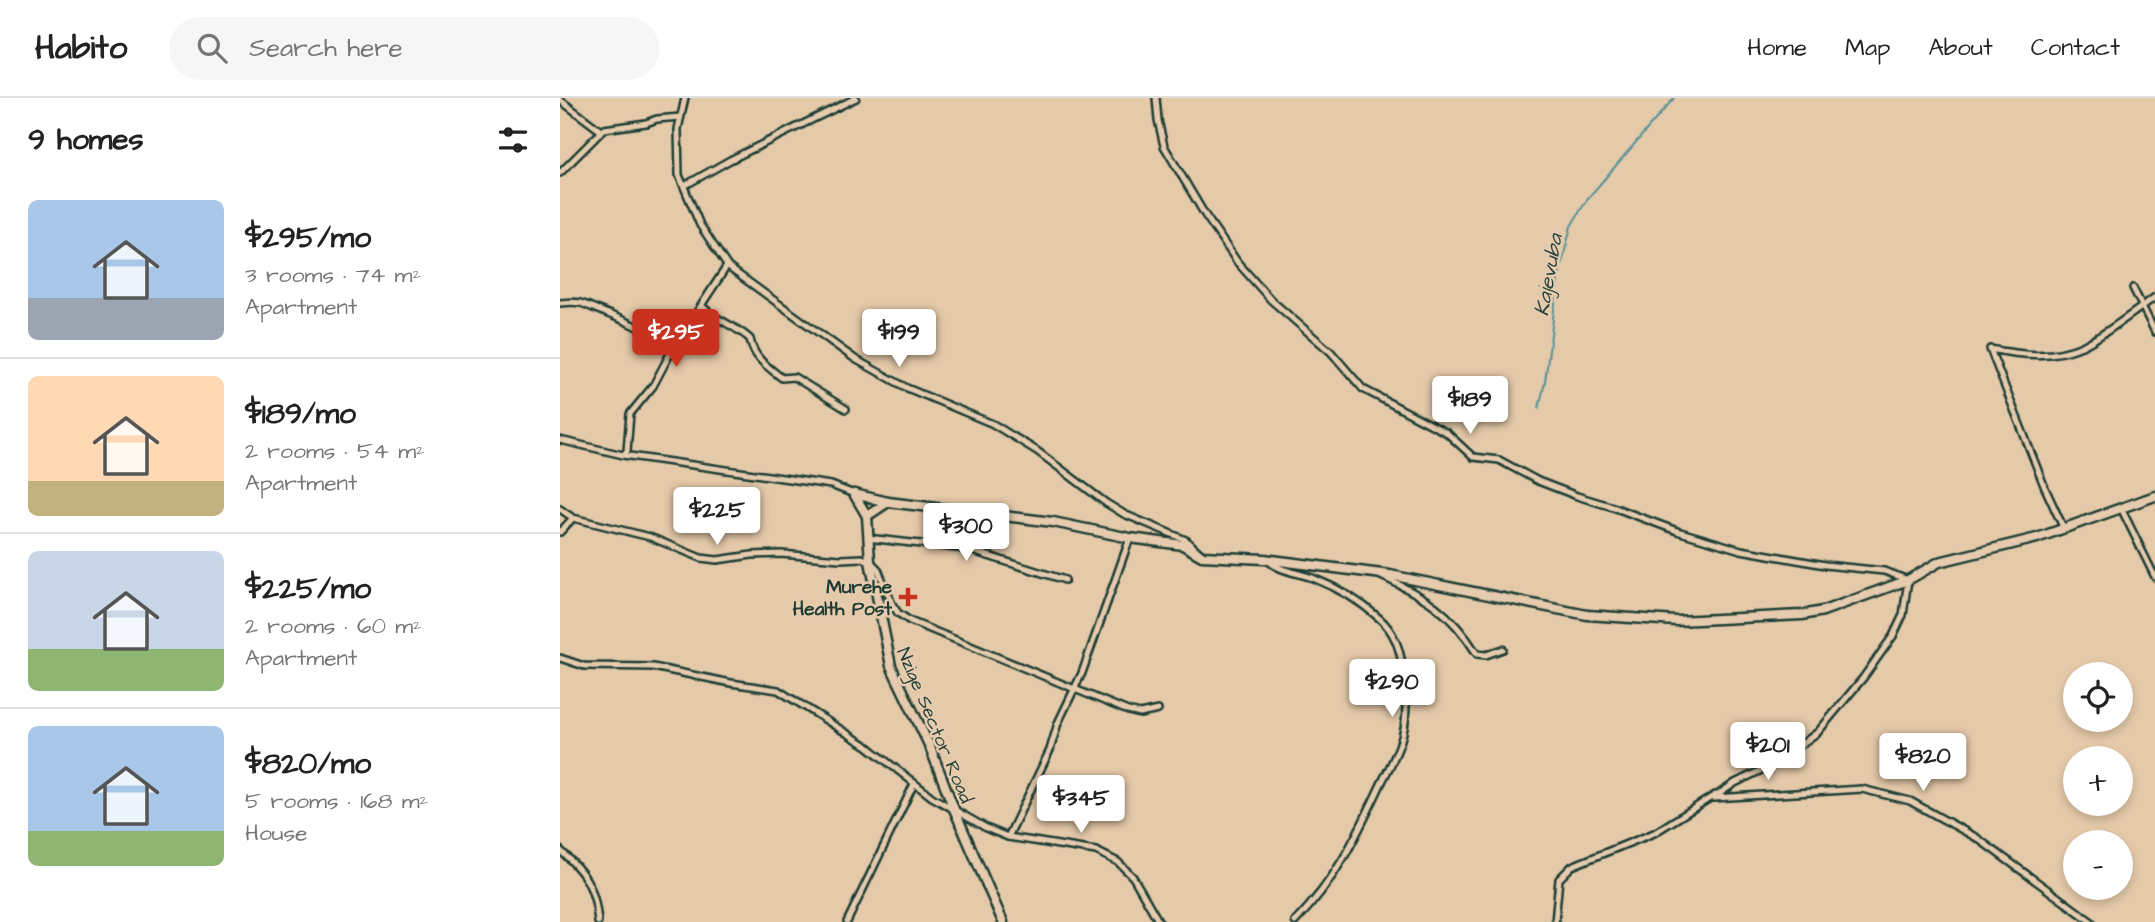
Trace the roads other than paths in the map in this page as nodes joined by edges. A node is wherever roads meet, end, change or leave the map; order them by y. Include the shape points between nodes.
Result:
1 (685, 98) edge
2 (856, 98) edge
3 (1156, 98) edge
4 (560, 100) edge
5 (680, 117) junction
6 (601, 131) junction
7 (560, 173) edge
8 (684, 186) junction
9 (728, 267) junction
10 (2133, 288) dead end
11 (2155, 297) edge
12 (560, 303) edge
13 (702, 306) junction
14 (2142, 306) junction
15 (2155, 332) edge
16 (670, 353) junction
17 (846, 408) dead end
18 (560, 440) edge
19 (623, 455) junction
20 (854, 494) junction
21 (2155, 496) edge
22 (888, 502) junction
23 (2121, 508) junction
24 (560, 509) edge
25 (867, 516) junction
26 (573, 518) junction
27 (2064, 529) junction
28 (560, 532) edge
29 (867, 538) junction
30 (1130, 538) junction
31 (1202, 556) junction
32 (1264, 559) junction
33 (870, 561) junction
34 (1373, 573) junction
35 (2155, 577) edge
36 (1065, 580) dead end
37 (1908, 580) junction
38 (1503, 649) dead end
39 (560, 658) edge
40 (1074, 690) junction
41 (1158, 710) dead end
42 (914, 785) junction
43 (1713, 799) junction
44 (954, 809) junction
45 (1009, 837) junction
46 (560, 850) edge
47 (598, 922) edge
48 (848, 922) edge
49 (1003, 922) edge
50 (1159, 922) edge
51 (1295, 922) edge
52 (1555, 922) edge
53 (2092, 922) edge

1 - 5 street
2 - 8 street
3 - 37 street via 1164,146 1238,263 1363,388 1447,433 1473,457 1499,460 1577,496 1741,550 1884,571
4 - 6 street
5 - 6 street
5 - 8 street via 679,175
6 - 7 street
8 - 9 street via 700,225
9 - 13 street
9 - 31 street via 855,359 993,425 1037,451 1106,503 1186,540
10 - 14 street
11 - 14 street
12 - 16 street via 582,303 619,317 650,333
13 - 16 street
13 - 17 street via 750,339 752,351 782,378 794,377
14 - 15 street
14 - 27 street via 2082,346 2044,355 1990,349
16 - 19 street via 631,414
18 - 19 street
19 - 20 street via 820,483
20 - 22 main road
20 - 25 main road
21 - 23 main road
22 - 25 main road
22 - 30 main road via 1053,522
23 - 27 main road
23 - 35 street
24 - 26 street
25 - 29 main road, Nzige Sector Road
26 - 28 street
26 - 33 street via 650,537 701,558 781,554
27 - 37 main road via 1939,562
29 - 33 main road, Nzige Sector Road
29 - 36 street via 966,549
30 - 31 main road via 1183,545
30 - 40 street
31 - 32 main road
32 - 34 main road
32 - 51 street via 1341,591 1379,617 1397,643 1405,690 1401,738 1360,832 1327,884
33 - 40 street via 881,574 892,604 905,618
33 - 44 main road, Nzige Sector Road via 891,666
34 - 37 main road via 1587,615 1676,621 1812,614
34 - 38 street via 1437,607 1477,654
37 - 43 street via 1903,615 1893,636 1818,732 1776,764
39 - 42 street via 584,666 653,667 778,690 869,747
40 - 41 street via 1136,714
40 - 45 street
42 - 44 street
42 - 48 street
43 - 52 street via 1715,794 1654,832 1572,866 1559,879
43 - 53 street via 1862,789 1910,801 1977,838
44 - 45 street
44 - 49 main road, Nzige Sector Road
45 - 50 street via 1088,849 1118,862 1133,877
46 - 47 street via 592,886

